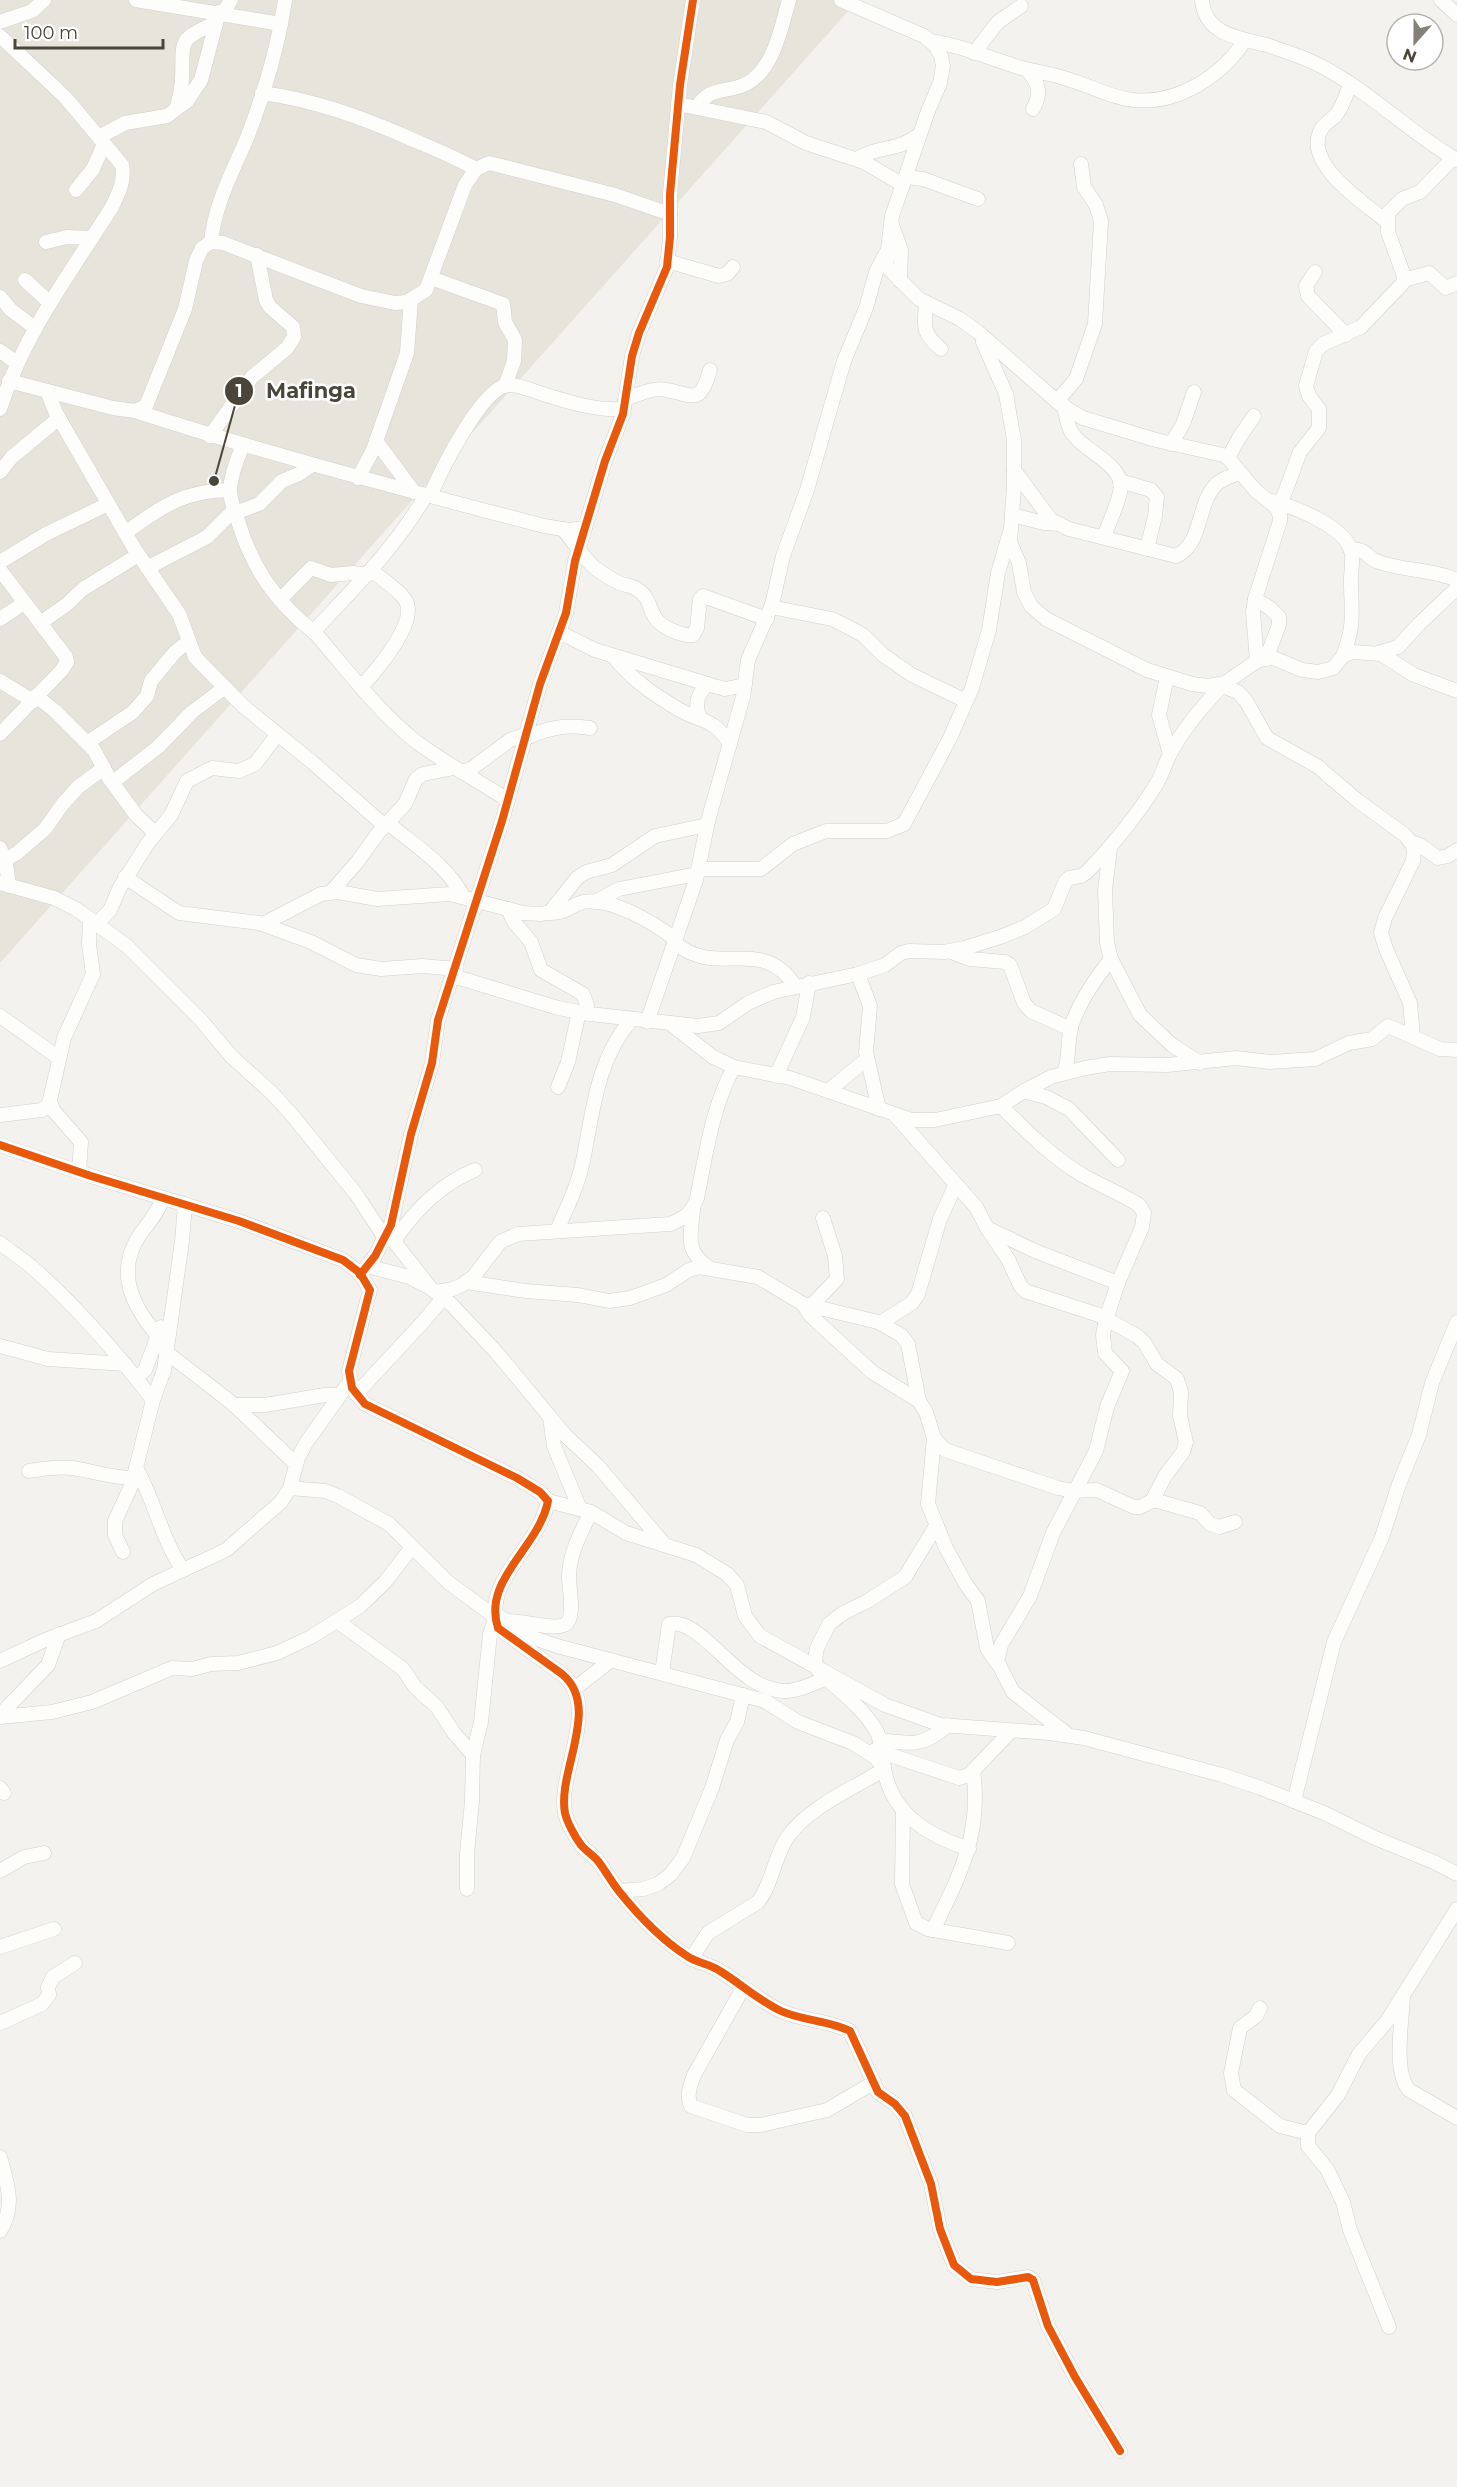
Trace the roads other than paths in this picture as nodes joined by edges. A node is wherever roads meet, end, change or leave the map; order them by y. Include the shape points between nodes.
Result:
1 (44, 0) edge
2 (136, 0) edge
3 (231, 0) edge
4 (693, 0) edge
5 (789, 0) edge
6 (841, 0) edge
7 (1202, 0) edge
8 (1441, 0) edge
9 (283, 1) edge
10 (28, 5) edge
11 (1021, 6) dead end
12 (1457, 15) edge
13 (219, 16) junction
14 (0, 22) edge
15 (281, 24) junction
16 (0, 36) edge
17 (1245, 40) junction
18 (930, 41) junction
19 (967, 51) junction
20 (1026, 69) junction
21 (942, 75) junction
22 (1350, 85) junction
23 (262, 93) junction
24 (678, 104) junction
25 (177, 107) junction
26 (697, 107) junction
27 (1033, 109) dead end
28 (920, 134) junction
29 (101, 140) junction
30 (857, 159) junction
31 (1455, 159) edge
32 (1081, 164) dead end
33 (476, 169) junction
34 (904, 181) junction
35 (76, 190) dead end
36 (978, 199) dead end
37 (670, 214) junction
38 (1387, 222) junction
39 (891, 225) junction
40 (93, 238) junction
41 (46, 242) dead end
42 (211, 242) junction
43 (886, 253) junction
44 (257, 255) junction
45 (667, 261) junction
46 (733, 267) dead end
47 (1316, 272) dead end
48 (431, 278) junction
49 (25, 280) dead end
50 (1404, 280) junction
51 (900, 281) junction
52 (1457, 284) edge
53 (0, 297) edge
54 (411, 299) junction
55 (50, 303) junction
56 (926, 303) junction
57 (35, 328) junction
58 (978, 332) junction
59 (1346, 335) junction
60 (941, 349) dead end
61 (0, 351) edge
62 (17, 363) junction
63 (710, 370) dead end
64 (505, 386) junction
65 (47, 391) junction
66 (1194, 392) dead end
67 (3, 395) edge
68 (624, 404) junction
69 (1060, 404) junction
70 (135, 411) junction
71 (1254, 416) dead end
72 (59, 418) junction
73 (210, 436) junction
74 (376, 441) junction
75 (1171, 444) junction
76 (243, 445) junction
77 (1228, 458) junction
78 (312, 465) junction
79 (1014, 470) junction
80 (0, 472) edge
81 (1241, 473) junction
82 (358, 478) junction
83 (1120, 481) junction
84 (230, 490) junction
85 (424, 494) junction
86 (108, 504) junction
87 (1279, 507) junction
88 (235, 511) junction
89 (1011, 515) junction
90 (1060, 524) junction
91 (585, 528) junction
92 (563, 529) junction
93 (125, 533) junction
94 (1010, 533) junction
95 (1104, 537) junction
96 (1147, 549) junction
97 (1350, 549) junction
98 (578, 552) junction
99 (138, 555) junction
100 (0, 562) edge
101 (147, 568) junction
102 (0, 570) edge
103 (370, 573) junction
104 (1457, 580) edge
105 (1457, 588) edge
106 (1255, 599) junction
107 (280, 600) junction
108 (24, 603) junction
109 (769, 613) junction
110 (0, 619) edge
111 (40, 623) junction
112 (313, 632) junction
113 (559, 632) junction
114 (188, 642) junction
115 (1376, 653) junction
116 (613, 656) junction
117 (1343, 656) junction
118 (1262, 660) junction
119 (1167, 677) junction
120 (0, 681) edge
121 (708, 684) junction
122 (745, 685) junction
123 (1224, 685) junction
124 (361, 687) junction
125 (224, 688) junction
126 (1457, 691) edge
127 (34, 698) junction
128 (966, 701) junction
129 (700, 718) junction
130 (590, 728) dead end
131 (0, 734) edge
132 (277, 735) junction
133 (526, 736) junction
134 (87, 743) junction
135 (730, 744) junction
136 (430, 750) junction
137 (1170, 754) junction
138 (104, 768) junction
139 (458, 770) junction
140 (430, 773) junction
141 (112, 782) junction
142 (508, 800) junction
143 (386, 825) junction
144 (707, 825) junction
145 (155, 833) junction
146 (1410, 842) junction
147 (1110, 848) junction
148 (1457, 850) edge
149 (3, 859) edge
150 (698, 872) junction
151 (125, 877) junction
152 (5, 884) edge
153 (331, 892) junction
154 (463, 896) junction
155 (477, 899) junction
156 (595, 902) junction
157 (508, 909) junction
158 (548, 913) junction
159 (93, 921) junction
160 (263, 924) junction
161 (676, 942) junction
162 (949, 951) junction
163 (1111, 959) junction
164 (454, 972) junction
165 (858, 974) junction
166 (802, 985) junction
167 (582, 1013) junction
168 (0, 1016) edge
169 (632, 1019) junction
170 (647, 1022) junction
171 (672, 1025) junction
172 (1071, 1029) junction
173 (1413, 1036) junction
174 (1457, 1050) edge
175 (59, 1058) junction
176 (867, 1059) junction
177 (1200, 1063) junction
178 (734, 1067) junction
179 (1064, 1073) junction
180 (776, 1076) junction
181 (558, 1087) dead end
182 (828, 1091) junction
183 (1024, 1091) junction
184 (50, 1100) junction
185 (1001, 1106) junction
186 (879, 1109) junction
187 (0, 1114) edge
188 (895, 1115) junction
189 (0, 1144) edge
190 (1118, 1160) dead end
191 (475, 1170) dead end
192 (79, 1172) junction
193 (955, 1185) junction
194 (164, 1198) junction
195 (184, 1204) junction
196 (693, 1210) junction
197 (823, 1218) dead end
198 (987, 1228) junction
199 (557, 1230) junction
200 (389, 1237) junction
201 (0, 1243) edge
202 (708, 1267) junction
203 (364, 1271) junction
204 (466, 1282) junction
205 (1118, 1283) junction
206 (437, 1293) junction
207 (807, 1305) junction
208 (171, 1311) junction
209 (1106, 1319) junction
210 (1457, 1322) edge
211 (880, 1323) junction
212 (157, 1335) junction
213 (0, 1346) edge
214 (166, 1352) junction
215 (125, 1364) junction
216 (164, 1370) junction
217 (190, 1372) junction
218 (136, 1378) junction
219 (353, 1388) junction
220 (339, 1395) junction
221 (153, 1400) junction
222 (919, 1401) junction
223 (234, 1405) junction
224 (549, 1415) junction
225 (934, 1438) junction
226 (296, 1464) junction
227 (29, 1472) dead end
228 (135, 1473) junction
229 (290, 1488) junction
230 (1058, 1488) junction
231 (1073, 1491) junction
232 (548, 1501) junction
233 (1152, 1501) junction
234 (1066, 1507) junction
235 (585, 1510) junction
236 (1235, 1522) dead end
237 (936, 1526) junction
238 (665, 1545) junction
239 (412, 1547) junction
240 (123, 1552) dead end
241 (183, 1570) junction
242 (494, 1616) junction
243 (337, 1621) junction
244 (509, 1621) junction
245 (59, 1634) junction
246 (0, 1660) edge
247 (610, 1661) junction
248 (997, 1663) junction
249 (662, 1673) junction
250 (825, 1675) junction
251 (574, 1689) junction
252 (743, 1695) junction
253 (5, 1704) edge
254 (0, 1716) edge
255 (948, 1725) junction
256 (1011, 1731) junction
257 (1069, 1736) junction
258 (853, 1743) junction
259 (881, 1746) junction
260 (473, 1755) junction
261 (884, 1767) junction
262 (973, 1771) junction
263 (1294, 1801) junction
264 (903, 1810) junction
265 (969, 1849) junction
266 (44, 1853) dead end
267 (0, 1871) edge
268 (1457, 1874) edge
269 (467, 1889) dead end
270 (619, 1891) junction
271 (1457, 1909) edge
272 (54, 1929) dead end
273 (933, 1930) junction
274 (1008, 1943) dead end
275 (0, 1947) edge
276 (691, 1959) junction
277 (75, 1963) dead end
278 (743, 1988) junction
279 (1403, 1996) junction
280 (1260, 2008) dead end
281 (0, 2023) edge
282 (873, 2084) junction
283 (1457, 2118) edge
284 (1308, 2133) junction
285 (0, 2157) edge
286 (0, 2231) edge
287 (1389, 2327) dead end
288 (1120, 2451) dead end

1 - 10 street
2 - 13 street
3 - 13 street
4 - 24 street
5 - 26 street via 773,52 761,71 742,86 707,94
6 - 18 street
7 - 17 street via 1206,18 1213,26
8 - 12 street
9 - 15 street
10 - 14 street
11 - 19 street
13 - 15 street
13 - 25 street via 201,80 187,101
13 - 25 street via 193,34 181,51 182,82
15 - 23 street
16 - 29 street via 65,97
17 - 20 street via 1216,72 1190,89 1161,100 1132,100
17 - 22 street via 1303,58
18 - 19 street
18 - 21 street via 941,57
19 - 20 street
19 - 21 street
20 - 27 street via 1039,88
21 - 28 street
22 - 31 street
22 - 38 street via 1337,114 1323,127 1321,154 1340,185
23 - 33 street via 312,102 353,115
23 - 42 street via 224,192
24 - 26 street
24 - 37 street
25 - 29 street via 167,116 125,123
26 - 30 street via 766,122 806,143
28 - 30 street via 900,147 870,151
28 - 34 street
29 - 35 street via 93,169
29 - 40 street via 122,165 124,175 112,207
30 - 34 street
31 - 38 street via 1420,192 1390,208
32 - 69 street via 1084,187 1101,221 1095,324 1076,379
33 - 37 street via 489,163 516,168
33 - 48 street via 465,185
34 - 36 street via 923,178
34 - 39 street
37 - 45 street
38 - 50 street
39 - 43 street
39 - 51 street via 901,250
40 - 41 street via 67,237
40 - 55 street
42 - 44 street
42 - 70 street via 202,248 196,261 184,309 154,389 146,406
43 - 51 street via 886,266
43 - 109 street via 844,361
44 - 54 street via 361,296 395,303
44 - 73 street via 266,300 293,327 294,337 287,348 252,377
45 - 46 street via 719,276
45 - 68 street via 632,356
47 - 59 street via 1306,286 1308,296
48 - 54 street via 426,290
48 - 64 street via 503,304 505,322 515,340 514,361
49 - 55 street
50 - 52 street via 1429,273 1446,288
50 - 59 street via 1371,318
51 - 56 street
53 - 57 street
54 - 74 street via 407,353
55 - 57 street
56 - 58 street
56 - 60 street via 925,332
57 - 62 street
58 - 69 street
58 - 79 street via 1006,393 1014,440
59 - 87 street via 1316,351 1306,386 1319,409 1319,428 1300,453
61 - 62 street
62 - 67 street
63 - 68 street via 706,385 695,396 651,390
64 - 68 street via 609,410
64 - 85 street via 483,405
65 - 67 street
65 - 70 street
65 - 72 street
66 - 75 street
68 - 91 street
69 - 75 street via 1083,418
69 - 83 street via 1070,431 1118,474
70 - 73 street
71 - 77 street
72 - 80 street via 12,456
72 - 86 street
73 - 76 street
74 - 82 street
74 - 85 street
75 - 77 street
76 - 78 street
76 - 84 street
77 - 81 street
78 - 82 street
78 - 88 street via 282,481 259,504
79 - 89 street
79 - 90 street via 1051,520
81 - 87 street
81 - 96 street via 1218,483 1211,491 1189,546 1182,553
82 - 85 street
83 - 95 street
83 - 96 street via 1151,490 1157,497
84 - 88 street
84 - 93 street via 180,498
85 - 92 street
85 - 103 street via 411,521
86 - 93 street
86 - 100 street
87 - 97 street via 1298,508 1317,518
87 - 106 street via 1280,521
88 - 101 street via 207,537
88 - 107 street via 254,566
89 - 90 street
89 - 94 street
90 - 95 street
91 - 92 street
91 - 98 street
92 - 98 street
93 - 99 street
94 - 119 street via 1024,592 1037,612
94 - 128 street via 1002,555 989,630
95 - 96 street
97 - 104 street via 1364,551 1379,562
97 - 117 street via 1353,614
98 - 109 street via 609,577 638,590 657,623 683,635 696,632 703,596
98 - 113 street
99 - 101 street
99 - 111 street via 83,589
101 - 114 street via 179,614
102 - 108 street
103 - 107 street via 332,575 311,568
103 - 112 street
103 - 124 street via 405,599 408,618 377,670
105 - 115 street via 1398,647
106 - 118 street via 1253,612
106 - 118 street via 1279,617
107 - 112 street
108 - 110 street
108 - 111 street
109 - 122 street via 753,647
109 - 128 street via 832,619 863,635 912,675
111 - 127 street via 67,662
112 - 124 street
113 - 116 street
113 - 133 street
114 - 125 street via 195,657
114 - 134 street via 151,681 147,696 133,712
115 - 117 street via 1353,652
115 - 126 street via 1422,678
116 - 121 street
116 - 129 street via 639,684
117 - 118 street via 1333,668 1318,672 1302,670 1275,657
118 - 123 street
119 - 123 street via 1192,684
119 - 137 street via 1159,715
120 - 127 street
121 - 122 street via 725,689
121 - 129 street via 696,702
122 - 135 street
123 - 137 street via 1201,708
123 - 146 street via 1246,701 1267,738 1317,766
124 - 136 street via 390,719
125 - 132 street
125 - 141 street
127 - 131 street
127 - 134 street via 55,711
128 - 150 street via 911,815 897,829 826,831 793,844 761,869
129 - 135 street via 714,723
130 - 133 street via 562,726
132 - 143 street
132 - 145 street via 255,764 239,771 212,768 187,782 171,815
133 - 139 street via 510,740 471,769
133 - 142 street
134 - 138 street
135 - 144 street
136 - 139 street
136 - 140 street
137 - 147 street via 1156,786
138 - 141 street
138 - 149 street via 78,787 45,829 17,853
139 - 140 street
139 - 142 street
140 - 143 street via 416,779 405,804
141 - 145 street
142 - 155 street
143 - 153 street
143 - 154 street via 441,866
144 - 150 street
144 - 158 street via 655,836 612,865 586,872
145 - 151 street
146 - 148 street via 1438,858
146 - 173 street via 1413,861 1381,933 1410,1003
147 - 162 street via 1084,874 1065,882 1054,909 1043,917 980,945
147 - 163 street via 1105,890
149 - 152 street
150 - 156 street via 619,889
150 - 161 street
151 - 159 street via 110,910
151 - 160 street via 179,913
152 - 159 street via 54,898
153 - 154 street via 377,899
153 - 160 street
154 - 155 street
155 - 157 street
155 - 164 street
156 - 158 street via 580,903 558,914
156 - 161 street via 620,908 663,930
157 - 158 street
157 - 167 street via 531,942 541,970 583,994 587,1005
159 - 175 street via 89,944 93,974
159 - 200 street via 127,946 292,1114
160 - 164 street via 371,968 423,966
161 - 166 street via 692,954 709,958 765,960
161 - 170 street
162 - 165 street via 909,951
162 - 172 street via 970,959 1010,965 1024,1003 1031,1011
163 - 172 street via 1092,982
163 - 177 street via 1140,1015 1172,1045
164 - 167 street
164 - 200 street via 438,1020 432,1063 411,1134
165 - 166 street
165 - 176 street via 870,1006
166 - 171 street via 748,1003 719,1023
166 - 180 street via 803,1017
167 - 169 street
167 - 181 street
168 - 175 street
169 - 170 street
169 - 199 street via 619,1033 604,1067 576,1185
170 - 171 street
171 - 178 street via 713,1057
172 - 179 street
173 - 174 street via 1440,1049
173 - 177 street via 1388,1026 1372,1039 1349,1043 1315,1059 1270,1062 1236,1058
175 - 184 street
176 - 182 street
176 - 186 street
177 - 179 street via 1110,1064
178 - 180 street
178 - 196 street via 714,1116
179 - 183 street
180 - 182 street
182 - 186 street
183 - 185 street
183 - 190 street via 1069,1109
184 - 187 street via 42,1110
184 - 192 street via 53,1110 81,1142
185 - 188 street via 935,1120
185 - 205 street via 1065,1163 1139,1205 1144,1213 1142,1227
186 - 188 street
188 - 193 street
189 - 192 street
191 - 200 street via 440,1188
192 - 194 street
193 - 198 street via 976,1207
193 - 211 street via 940,1219 918,1293 912,1304
194 - 195 street
194 - 212 street via 136,1241 127,1266 127,1282
195 - 203 street via 239,1221
195 - 208 street
196 - 199 street via 670,1224
196 - 202 street via 691,1249
197 - 207 street via 835,1256 837,1279
198 - 205 street
198 - 209 street via 1025,1291
199 - 204 street via 518,1234 500,1242
200 - 203 street
200 - 206 street
201 - 215 street via 32,1267
202 - 204 street via 689,1270 666,1285 630,1298 609,1301
202 - 207 street via 758,1277
203 - 206 street via 409,1277
203 - 219 street via 370,1290 349,1371
204 - 206 street
205 - 209 street
206 - 219 street via 423,1322
206 - 224 street via 497,1353
207 - 211 street
207 - 222 street via 810,1315 872,1372
208 - 212 street
208 - 214 street
209 - 231 street via 1105,1353 1122,1371 1107,1407 1096,1451
209 - 233 street via 1144,1342 1157,1364 1177,1379 1181,1392 1180,1416 1186,1442
210 - 263 street via 1432,1383 1419,1435 1382,1537 1334,1642
211 - 222 street via 902,1335 908,1344
212 - 218 street via 149,1361
213 - 215 street via 48,1359
214 - 216 street
214 - 217 street
215 - 218 street
216 - 217 street
216 - 221 street
217 - 223 street
218 - 221 street
219 - 220 street
219 - 232 street via 365,1404 517,1478
220 - 223 street
220 - 226 street
221 - 228 street
222 - 225 street
223 - 226 street
224 - 235 street via 554,1446
224 - 238 street
225 - 230 street via 945,1450
225 - 237 street via 928,1504
226 - 229 street
227 - 228 street via 56,1467 108,1477
228 - 240 street via 115,1521 115,1536
228 - 241 street via 151,1497 168,1546
229 - 239 street via 325,1491 359,1506 389,1524
229 - 241 street via 281,1502 226,1550
230 - 231 street
230 - 234 street
231 - 233 street via 1097,1490 1140,1508
231 - 234 street
232 - 235 street
232 - 242 street via 542,1522 496,1594
233 - 236 street via 1195,1511 1219,1527
234 - 248 street via 1047,1545 1030,1596 1001,1645
235 - 238 street via 626,1533
235 - 244 street via 569,1566 572,1613 568,1621 551,1626
237 - 248 street via 978,1601 987,1648
237 - 250 street via 905,1577 829,1624 815,1660
238 - 250 street via 696,1555 728,1574 737,1585 752,1628
239 - 242 street via 449,1583
239 - 243 street via 385,1582
241 - 245 street via 153,1584 96,1621
242 - 244 street
242 - 251 street via 498,1628 572,1682
242 - 260 street
243 - 254 street via 277,1653 238,1663 172,1668 92,1702 52,1712
243 - 260 street via 404,1669
244 - 247 street via 534,1638
245 - 246 street
245 - 253 street via 48,1665
247 - 249 street
247 - 251 street
248 - 257 street via 1013,1692
249 - 250 street via 672,1623 714,1645 737,1670 763,1687 796,1690
249 - 252 street
250 - 255 street via 885,1705 930,1723
250 - 259 street via 869,1720
251 - 270 street via 577,1741 563,1791 565,1814 581,1845
252 - 258 street via 765,1701 798,1722
252 - 270 street via 737,1722 683,1858 671,1875 658,1884
253 - 254 street
255 - 256 street
255 - 259 street via 936,1736 919,1743
256 - 257 street
256 - 262 street
257 - 263 street via 1222,1775
258 - 259 street
258 - 261 street
259 - 261 street
259 - 262 street via 959,1778
260 - 269 street
261 - 264 street via 892,1793
261 - 276 street via 838,1794 790,1834 774,1863 764,1896 708,1933
262 - 265 street via 976,1818
263 - 268 street
264 - 265 street via 932,1835
264 - 273 street via 902,1884 916,1923
265 - 273 street
266 - 267 street via 24,1857
270 - 276 street via 670,1944
271 - 279 street
272 - 275 street
273 - 274 street
276 - 278 street via 720,1971
277 - 281 street via 53,1977 49,1995 42,2004
278 - 282 street via 789,2014 850,2031
278 - 282 street via 694,2075 688,2098 692,2106 747,2125 761,2125 827,2110
279 - 283 street via 1404,2084
279 - 284 street via 1359,2054 1338,2095
280 - 284 street via 1255,2018 1240,2028 1232,2085 1280,2126
282 - 288 street via 905,2116 931,2184 940,2229 954,2265 971,2280 1033,2280 1048,2326
284 - 287 street via 1308,2146 1327,2169 1343,2202 1350,2230
285 - 286 street via 10,2201 9,2214

